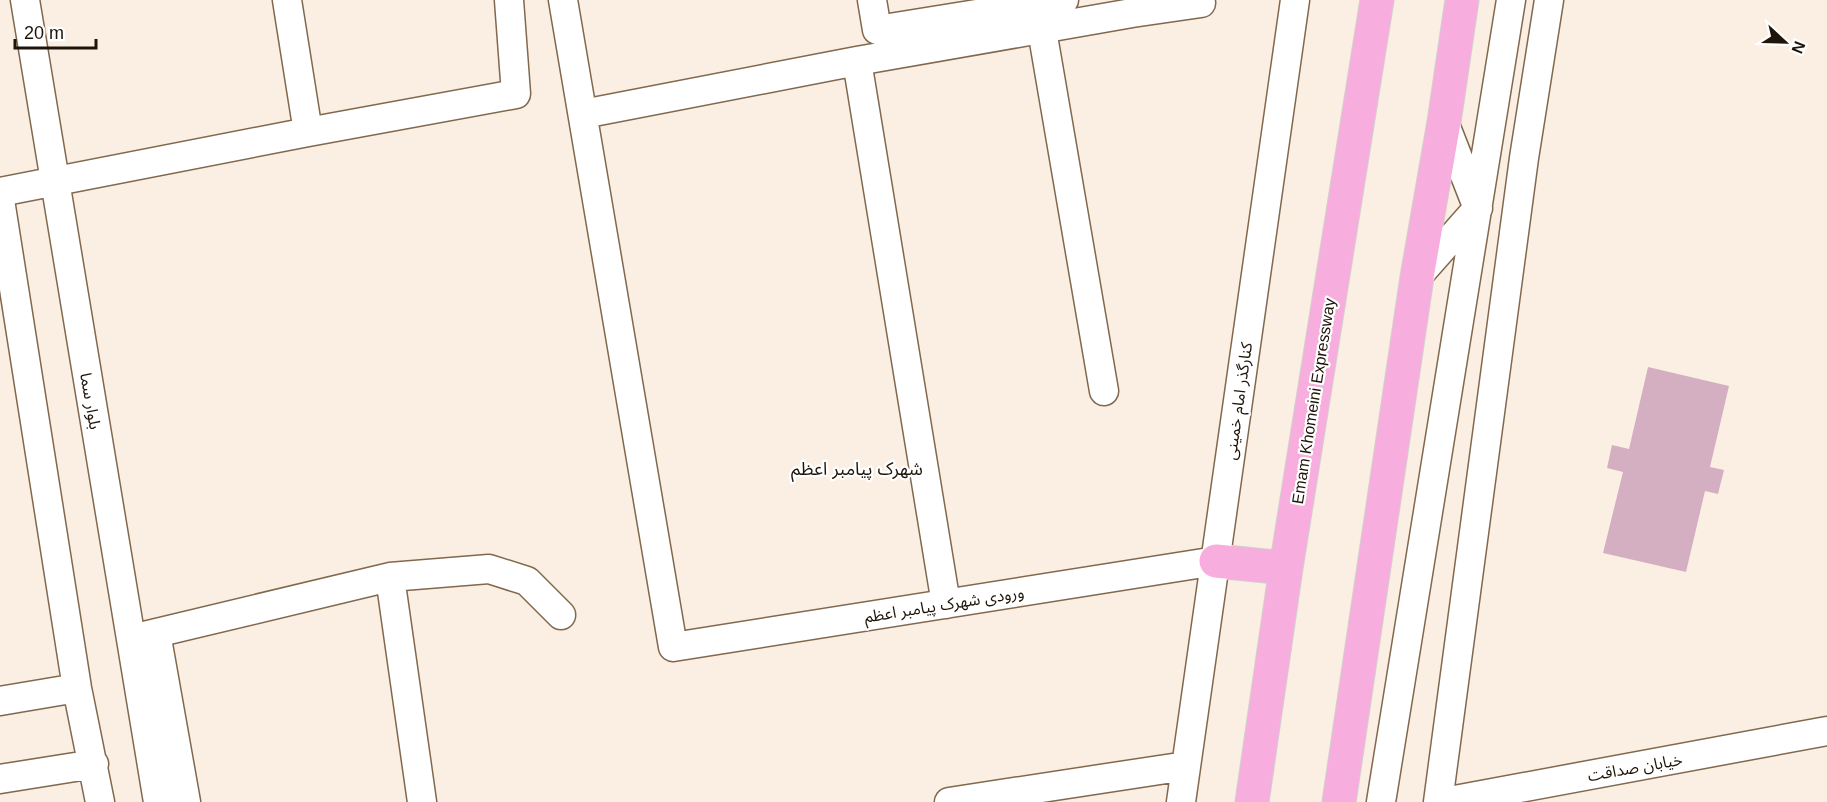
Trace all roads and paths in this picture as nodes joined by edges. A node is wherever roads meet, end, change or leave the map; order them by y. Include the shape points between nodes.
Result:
1 (25, 0) edge
2 (287, 0) edge
3 (510, 0) edge
4 (563, 0) edge
5 (872, 0) edge
6 (1064, 0) edge
7 (1295, 0) edge
8 (1377, 0) edge
9 (1462, 0) edge
10 (1511, 0) edge
11 (1549, 0) edge
12 (1200, 3) dead end
13 (1009, 4) edge
14 (1042, 30) junction
15 (857, 61) junction
16 (583, 114) junction
17 (1444, 122) junction
18 (308, 132) junction
19 (55, 181) junction
20 (0, 192) edge
21 (0, 200) edge
22 (1478, 208) junction
23 (1417, 277) junction
24 (1104, 391) dead end
25 (1216, 561) junction
26 (1286, 568) junction
27 (390, 577) junction
28 (946, 604) junction
29 (561, 615) dead end
30 (144, 636) junction
31 (77, 688) junction
32 (0, 701) edge
33 (1827, 731) edge
34 (94, 764) junction
35 (1186, 766) junction
36 (0, 779) edge
37 (100, 802) edge
38 (159, 802) edge
39 (186, 802) edge
40 (422, 802) edge
41 (949, 802) edge
42 (1180, 802) edge
43 (1252, 802) edge
44 (1339, 802) edge
45 (1381, 802) edge
46 (1438, 802) edge
47 (1444, 802) edge

1 - 19 street, بلوار سما
2 - 18 street
3 - 18 street via 516,94
4 - 16 street
5 - 13 street via 877,30
6 - 13 street
7 - 25 street, کنارگذر امام خمینی
8 - 26 highway, Emam Khomeini Expressway
9 - 17 highway
10 - 22 street
11 - 46 street via 1524,158
12 - 14 street
14 - 15 street
14 - 24 street
15 - 16 street
15 - 28 street
16 - 28 street, ورودی شهرک پیامبر اعظم via 673,646
17 - 22 street
17 - 23 highway
18 - 19 street
19 - 20 street
19 - 30 street, بلوار سما
21 - 31 street
22 - 23 street
22 - 45 street
23 - 44 highway
25 - 26 highway
25 - 28 street, ورودی شهرک پیامبر اعظم
25 - 35 street, کنارگذر امام خمینی
26 - 43 highway, Emam Khomeini Expressway
27 - 29 street via 489,569 527,581
27 - 30 street
27 - 40 street
30 - 38 street, بلوار سما
30 - 39 street
31 - 32 street
31 - 34 street
33 - 47 street, خیابان صداقت
34 - 36 street
34 - 37 street
35 - 41 street
35 - 42 street, کنارگذر امام خمینی

